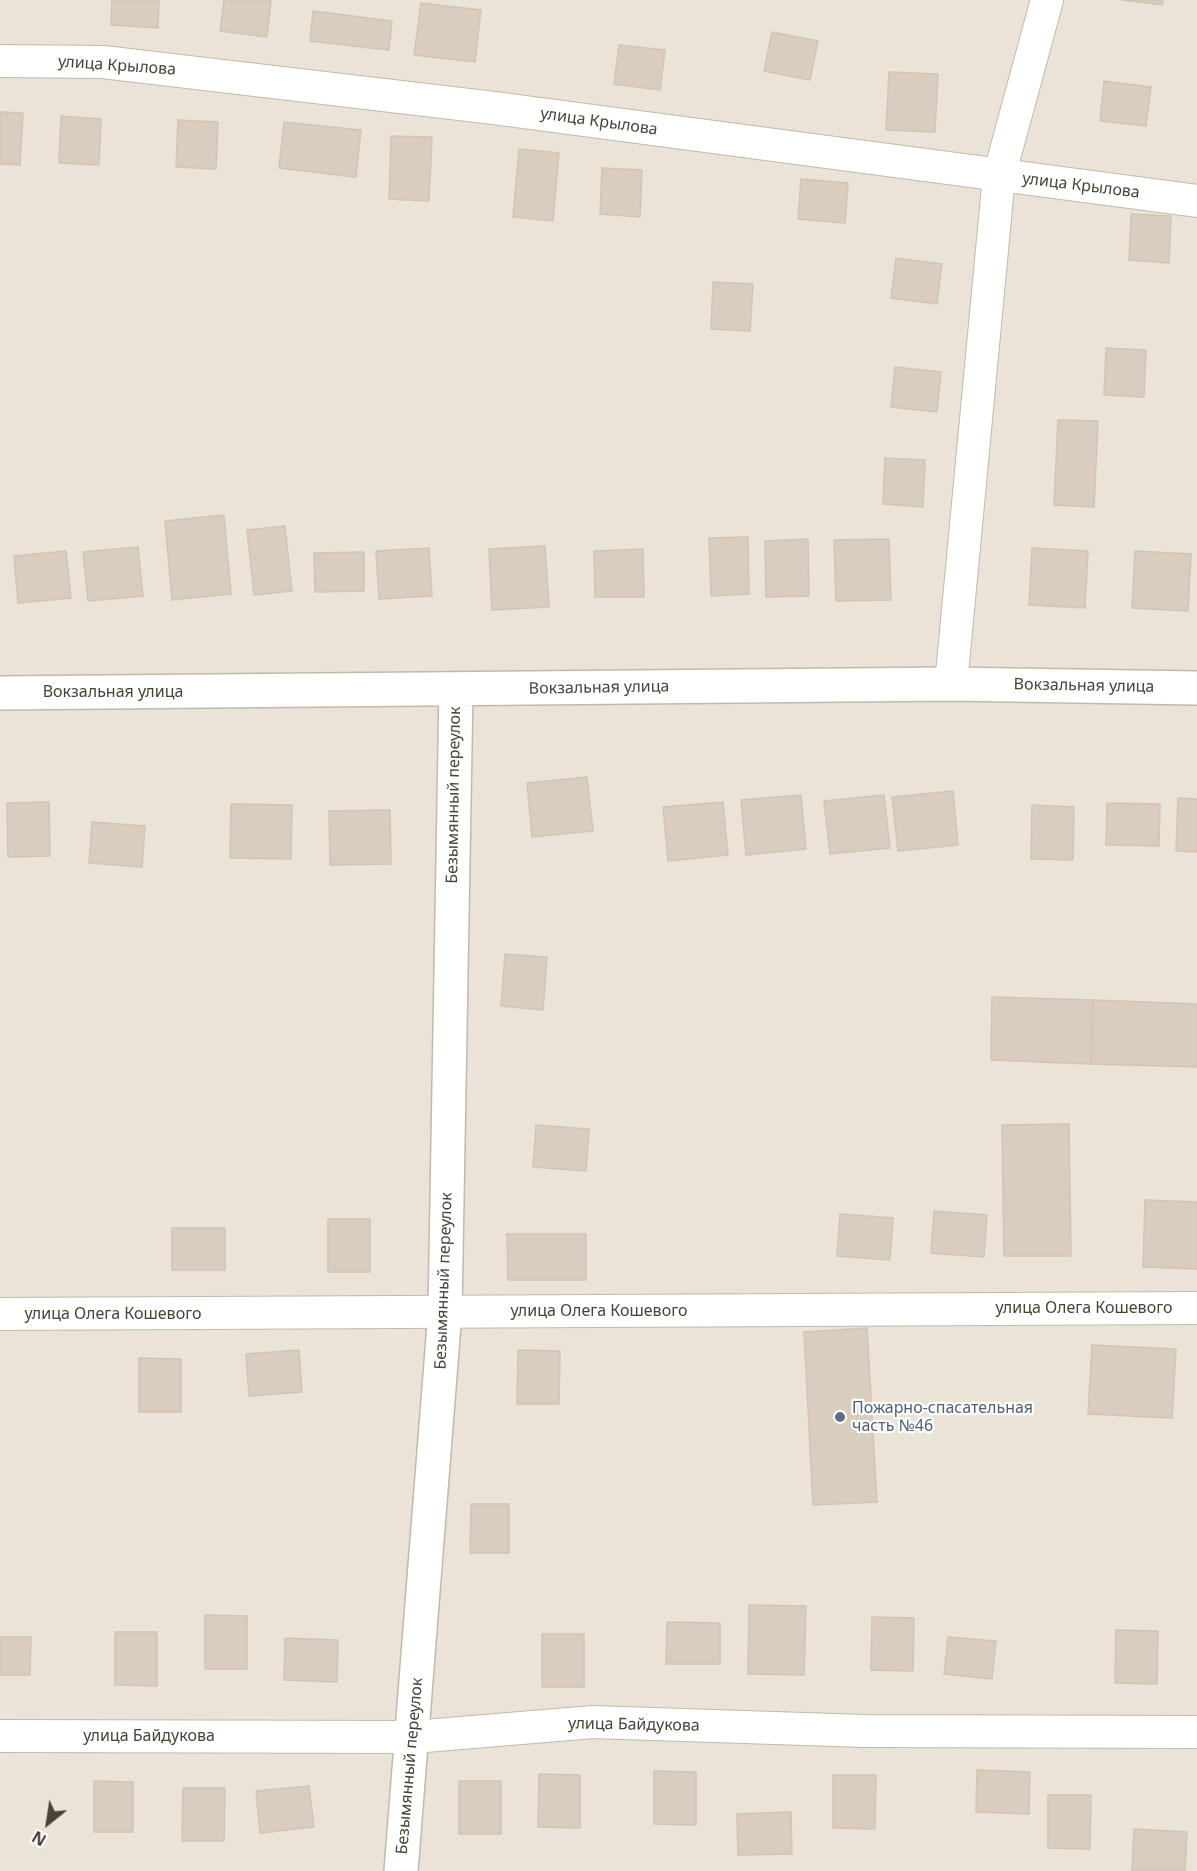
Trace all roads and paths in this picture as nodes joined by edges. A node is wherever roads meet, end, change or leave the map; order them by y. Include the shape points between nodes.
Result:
1 (1047, 0) edge
2 (0, 61) edge
3 (999, 176) junction
4 (1197, 201) edge
5 (951, 684) junction
6 (1197, 688) edge
7 (456, 690) junction
8 (0, 693) edge
9 (1197, 1308) edge
10 (445, 1312) junction
11 (0, 1314) edge
12 (1197, 1732) edge
13 (0, 1736) edge
14 (412, 1737) junction
15 (401, 1871) edge

1 - 3 street
2 - 3 street, улица Крылова via 127,65 494,108
3 - 4 street, улица Крылова
3 - 5 street
5 - 6 street, Вокзальная улица
5 - 7 street, Вокзальная улица
7 - 8 street, Вокзальная улица
7 - 10 street, Безымянный переулок
9 - 10 street, улица Олега Кошевого
10 - 11 street, улица Олега Кошевого
10 - 14 street, Безымянный переулок
12 - 14 street, улица Байдукова via 865,1731 593,1722
13 - 14 street, улица Байдукова
14 - 15 street, Безымянный переулок

